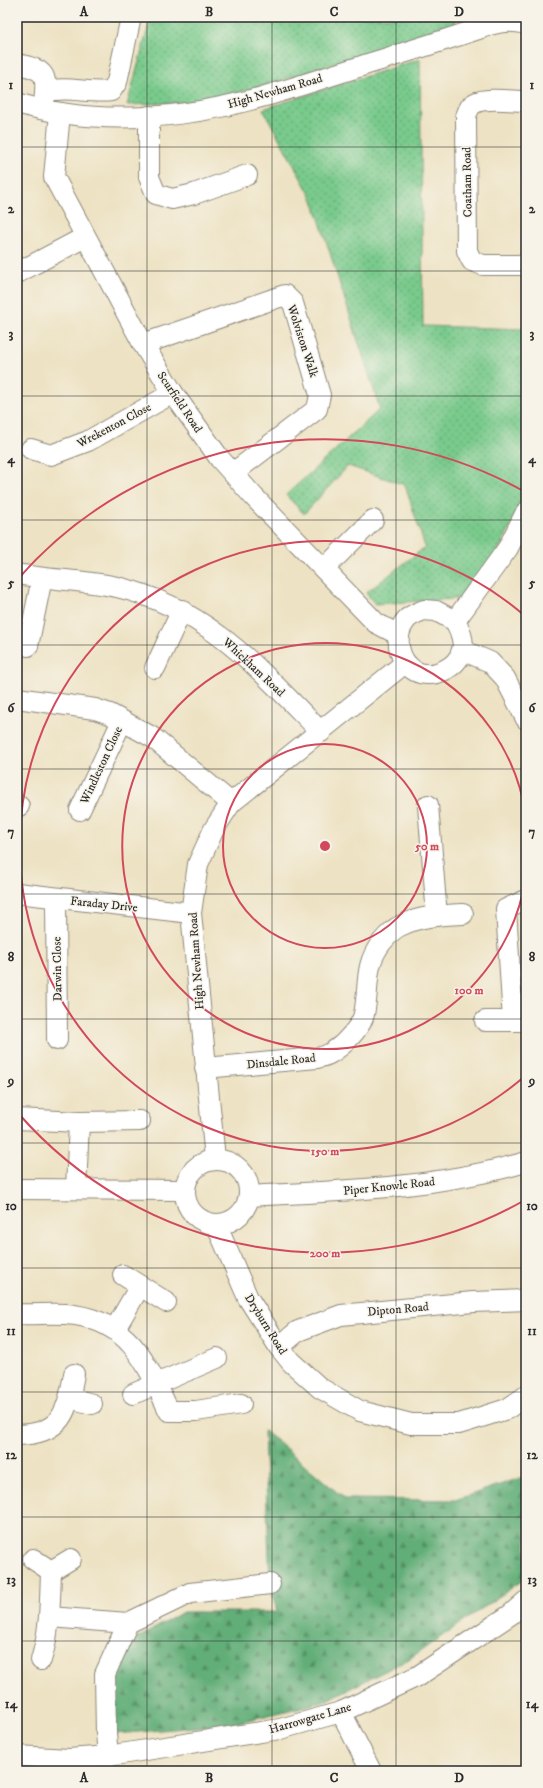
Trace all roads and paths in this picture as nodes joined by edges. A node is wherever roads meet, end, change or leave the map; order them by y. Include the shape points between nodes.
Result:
1 (131, 17) edge
2 (526, 24) edge
3 (17, 64) edge
4 (526, 101) edge
5 (17, 103) edge
6 (50, 105) junction
7 (149, 116) junction
8 (247, 175) dead end
9 (84, 237) junction
10 (526, 265) edge
11 (17, 273) edge
12 (143, 344) junction
13 (173, 393) junction
14 (31, 448) dead end
15 (233, 473) junction
16 (526, 512) edge
17 (372, 520) dead end
18 (324, 569) junction
19 (17, 574) edge
20 (42, 578) junction
21 (182, 610) junction
22 (455, 621) junction
23 (399, 635) junction
24 (28, 646) dead end
25 (462, 650) junction
26 (406, 663) junction
27 (155, 668) dead end
28 (17, 698) edge
29 (526, 719) edge
30 (122, 720) junction
31 (322, 732) junction
32 (231, 803) junction
33 (427, 804) dead end
34 (80, 810) dead end
35 (17, 893) edge
36 (56, 898) junction
37 (526, 900) edge
38 (191, 913) junction
39 (463, 914) dead end
40 (437, 916) junction
41 (485, 1021) dead end
42 (520, 1021) edge
43 (57, 1040) dead end
44 (205, 1068) junction
45 (17, 1119) edge
46 (140, 1121) dead end
47 (80, 1122) junction
48 (215, 1159) junction
49 (526, 1162) edge
50 (17, 1189) edge
51 (76, 1189) junction
52 (184, 1190) junction
53 (249, 1196) junction
54 (216, 1224) junction
55 (123, 1275) dead end
56 (140, 1286) junction
57 (526, 1300) edge
58 (166, 1302) dead end
59 (17, 1314) edge
60 (115, 1329) junction
61 (279, 1347) junction
62 (217, 1358) dead end
63 (74, 1374) dead end
64 (156, 1384) junction
65 (133, 1394) dead end
66 (526, 1396) edge
67 (70, 1398) junction
68 (92, 1404) dead end
69 (241, 1404) dead end
70 (17, 1435) edge
71 (33, 1559) dead end
72 (71, 1559) dead end
73 (51, 1571) junction
74 (270, 1584) dead end
75 (526, 1601) edge
76 (49, 1617) junction
77 (128, 1623) junction
78 (41, 1660) dead end
79 (341, 1712) junction
80 (17, 1756) edge
81 (108, 1756) junction
82 (370, 1771) edge

1 - 6 street via 117,82 111,91 83,92 55,88
2 - 7 street, High Newham Road via 494,24 264,96 201,111
3 - 6 street via 36,69 46,79
4 - 10 street, Coatham Road via 474,103 466,116 467,251 472,261 483,265
5 - 6 street, High Newham Road
6 - 7 street, High Newham Road via 103,117
6 - 9 street, Scurfield Road via 54,177
7 - 8 street via 149,178 156,194 172,199
9 - 11 street
9 - 12 street, Scurfield Road
12 - 13 street, Scurfield Road
12 - 15 street, Wolviston Walk via 285,295 293,303 320,395 317,409
13 - 14 street, Wrekenton Close via 88,441 51,456
13 - 15 street, Scurfield Road via 206,441
15 - 18 street, Scurfield Road
16 - 22 street via 508,548
17 - 18 street
18 - 23 street, Scurfield Road via 376,623
19 - 20 street, Whickham Road
20 - 21 street, Whickham Road via 115,587 147,595
20 - 24 street
21 - 27 street
21 - 31 street, Whickham Road via 211,628 244,654
22 - 23 street via 436,611 424,610 406,620
22 - 25 street via 463,640
23 - 26 street via 398,643
25 - 26 street via 453,664 442,672 416,672
25 - 29 street via 490,662 505,678
26 - 31 street, High Newham Road
28 - 30 street via 95,709
30 - 32 street via 152,736
30 - 34 street, Windleston Close
31 - 32 street, High Newham Road
32 - 38 street, High Newham Road via 214,829 198,864
33 - 40 street
35 - 36 street, Faraday Drive
36 - 38 street, Faraday Drive
36 - 43 street, Darwin Close
37 - 42 street via 506,909
38 - 44 street, High Newham Road
39 - 40 street, Dinsdale Road
40 - 44 street, Dinsdale Road via 398,926 377,948 370,961 364,1016 352,1035 330,1055
41 - 42 street
44 - 48 street, High Newham Road
45 - 47 street
46 - 47 street
47 - 51 street
48 - 52 street via 204,1161 193,1169 186,1179
48 - 53 street via 231,1162 240,1169 246,1178
49 - 53 street, Piper Knowle Road via 443,1181 366,1190
50 - 51 street
51 - 52 street
52 - 54 street via 191,1213 205,1222
53 - 54 street via 239,1216 227,1223
54 - 61 street, Dryburn Road via 248,1298
55 - 56 street
56 - 58 street
56 - 60 street
57 - 61 street, Dipton Road via 473,1302 341,1314 298,1331
59 - 60 street via 75,1315
60 - 64 street via 147,1364
61 - 66 street, Dryburn Road via 291,1362 320,1388 360,1411 411,1424 459,1424 507,1409
62 - 64 street
63 - 67 street
64 - 65 street
64 - 69 street via 169,1411 196,1411
67 - 68 street
67 - 70 street via 56,1425 46,1431
71 - 73 street
72 - 73 street
73 - 76 street
74 - 77 street via 190,1593
75 - 79 street, Harrowgate Lane via 510,1615 418,1676
76 - 77 street
76 - 78 street
77 - 81 street via 105,1674
79 - 81 street, Harrowgate Lane via 280,1729
79 - 82 street
80 - 81 street, Harrowgate Lane via 69,1759

